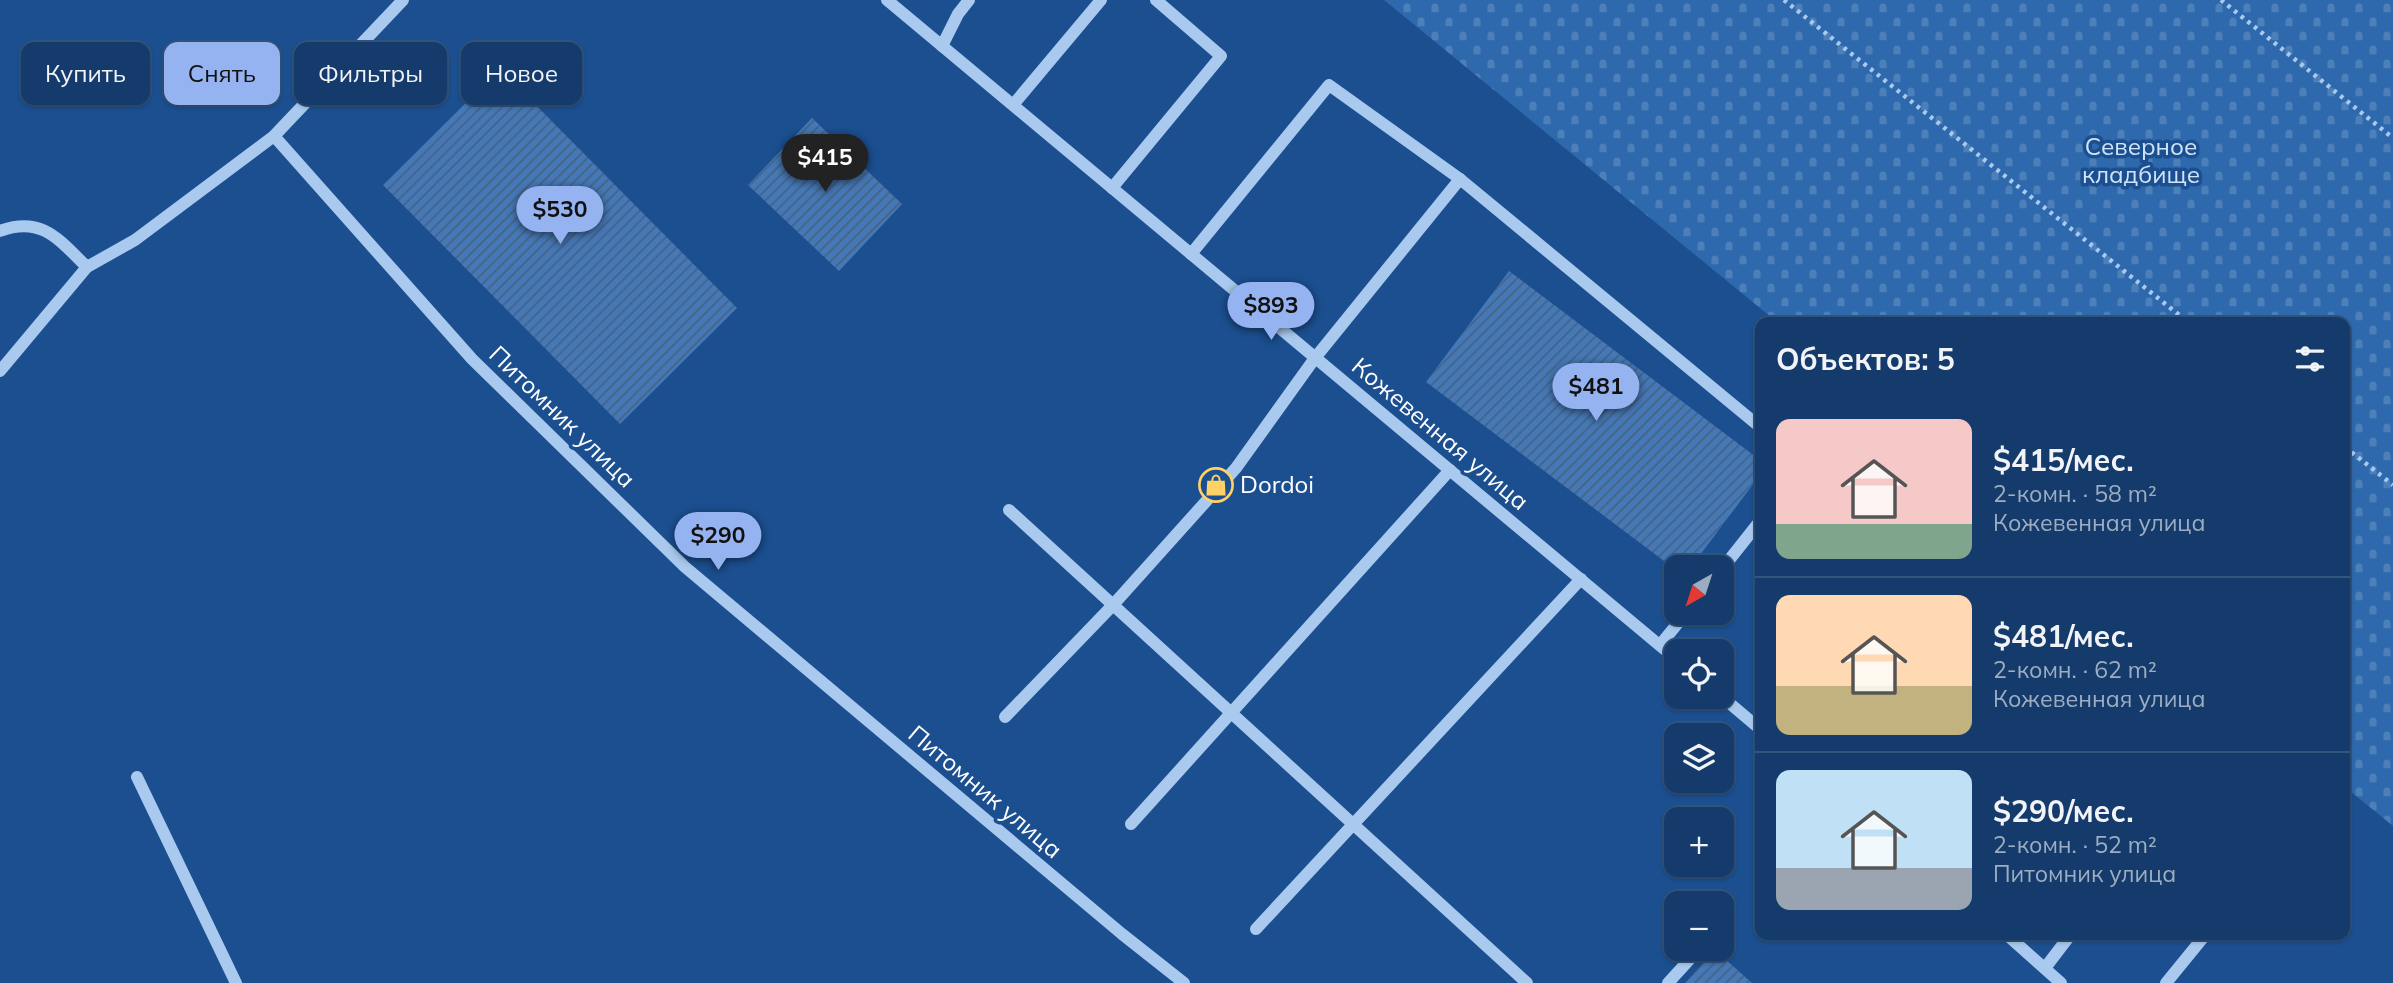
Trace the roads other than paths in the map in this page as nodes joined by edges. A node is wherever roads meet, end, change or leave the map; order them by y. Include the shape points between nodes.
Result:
1 (403, 0) edge
2 (887, 0) edge
3 (969, 0) edge
4 (1101, 0) edge
5 (1156, 0) edge
6 (942, 46) junction
7 (1013, 105) junction
8 (274, 136) junction
9 (1460, 178) junction
10 (1112, 188) junction
11 (0, 232) edge
12 (1191, 254) junction
13 (87, 267) junction
14 (1315, 358) junction
15 (0, 371) edge
16 (1755, 423) edge
17 (1450, 470) junction
18 (1009, 510) dead end
19 (1755, 527) edge
20 (1733, 555) edge
21 (1581, 579) junction
22 (1113, 604) junction
23 (1676, 625) edge
24 (1660, 645) junction
25 (1664, 648) edge
26 (1734, 706) edge
27 (1231, 713) junction
28 (1005, 718) dead end
29 (1755, 721) edge
30 (137, 777) dead end
31 (1131, 824) dead end
32 (1352, 824) junction
33 (1256, 929) dead end
34 (2013, 940) edge
35 (2066, 940) edge
36 (2201, 940) edge
37 (1688, 961) edge
38 (2045, 968) junction
39 (236, 983) edge
40 (1185, 983) edge
41 (1527, 983) edge
42 (1668, 983) edge
43 (2061, 983) edge
44 (2166, 983) edge

1 - 8 street
2 - 6 street, Кожевенная улица
3 - 6 street
4 - 7 street
5 - 10 street via 1221,56
6 - 7 street, Кожевенная улица
7 - 10 street, Кожевенная улица
8 - 13 street via 135,240
8 - 40 street, Питомник улица via 472,359 685,567
9 - 12 street via 1329,85
9 - 14 street
9 - 16 street
10 - 12 street, Кожевенная улица
11 - 13 street via 22,226 49,231
12 - 14 street, Кожевенная улица
13 - 15 street
14 - 17 street, Кожевенная улица
14 - 22 street via 1236,468
17 - 21 street, Кожевенная улица
17 - 27 street
18 - 22 street
19 - 20 street
21 - 24 street, Кожевенная улица
21 - 32 street
22 - 27 street
22 - 28 street
23 - 24 street
24 - 25 street, Кожевенная улица
26 - 29 street
27 - 31 street
27 - 32 street
30 - 39 street
32 - 33 street
32 - 41 street
34 - 38 street
35 - 38 street
36 - 44 street
37 - 42 street
38 - 43 street

